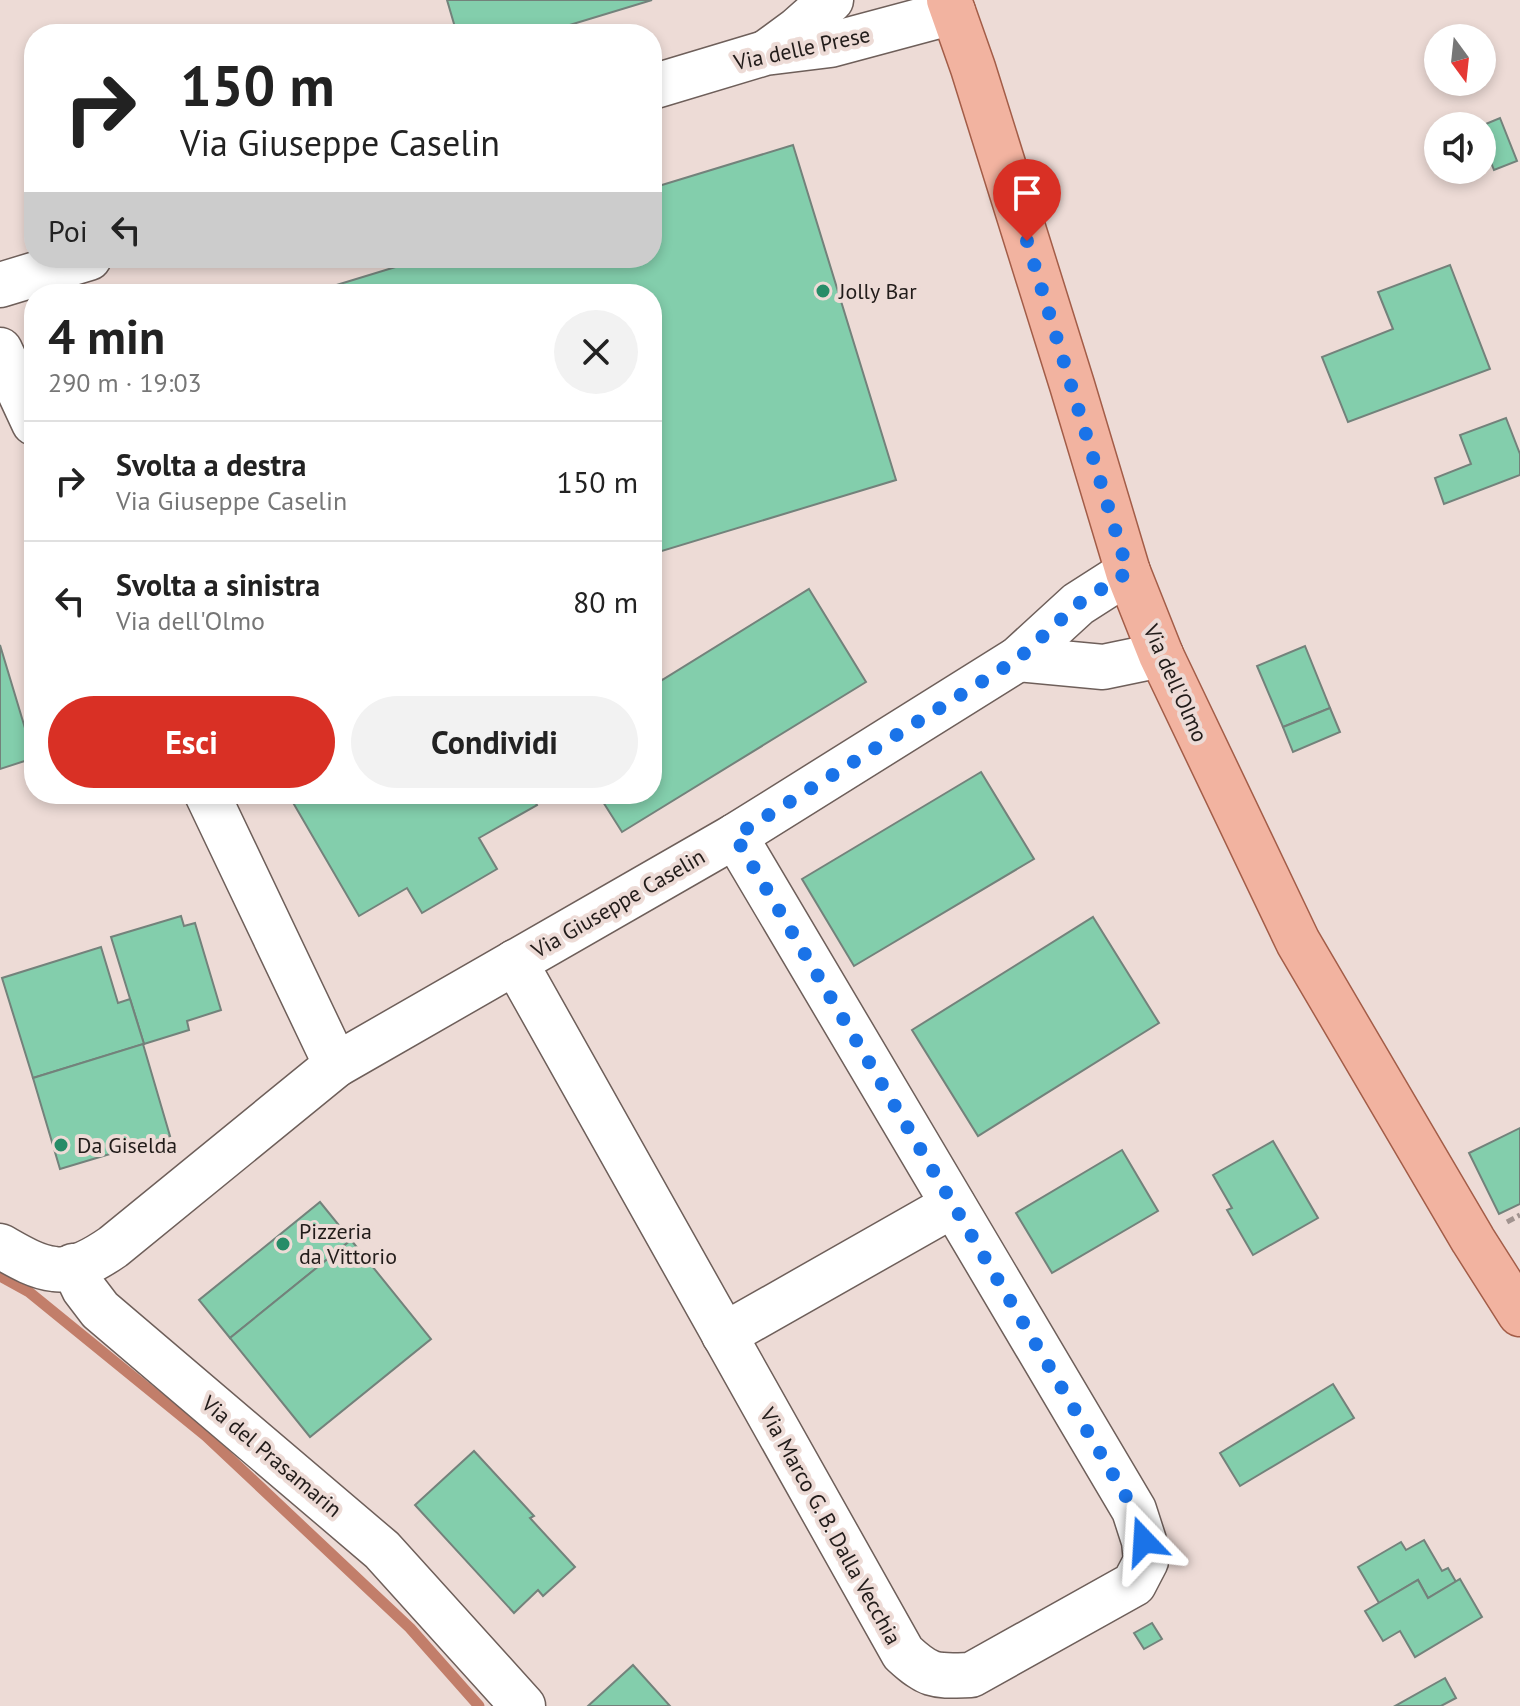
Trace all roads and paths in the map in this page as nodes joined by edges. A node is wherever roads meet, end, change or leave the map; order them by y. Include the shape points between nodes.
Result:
1 (831, 0) edge
2 (868, 0) edge
3 (951, 6) edge
4 (909, 24) junction
5 (765, 53) junction
6 (662, 84) edge
7 (56, 268) edge
8 (0, 285) edge
9 (0, 350) edge
10 (24, 402) edge
11 (1128, 572) junction
12 (1161, 655) junction
13 (1018, 659) junction
14 (212, 804) edge
15 (735, 836) junction
16 (515, 962) junction
17 (336, 1065) junction
18 (953, 1205) junction
19 (0, 1246) edge
20 (73, 1266) junction
21 (1520, 1314) edge
22 (724, 1335) junction
23 (523, 1706) edge

1 - 5 street
2 - 4 street
3 - 4 street, Via delle Prese
3 - 11 main road, Via dell'Olmo
4 - 5 street, Via delle Prese via 830,45
5 - 6 street, Via delle Prese
7 - 8 street
9 - 10 street
11 - 12 main road, Via dell'Olmo
11 - 13 street, Via Giuseppe Caselin via 1078,604
12 - 13 street via 1103,667
12 - 21 main road, Via dell'Olmo via 1298,942
13 - 15 street, Via Giuseppe Caselin
14 - 17 street
15 - 16 street, Via Giuseppe Caselin
15 - 18 street, Via Marco G. B. Dalla Vecchia
16 - 17 street, Via Giuseppe Caselin
16 - 22 street, Via Marco G. B. Dalla Vecchia
17 - 20 street, Via Giuseppe Caselin via 113,1247 95,1260
18 - 22 street
18 - 22 street, Via Marco G. B. Dalla Vecchia via 1134,1510 1146,1561 1134,1584 971,1675 922,1670 903,1653
19 - 20 street via 55,1269
20 - 23 street, Via del Prasamarin via 100,1310 382,1550

